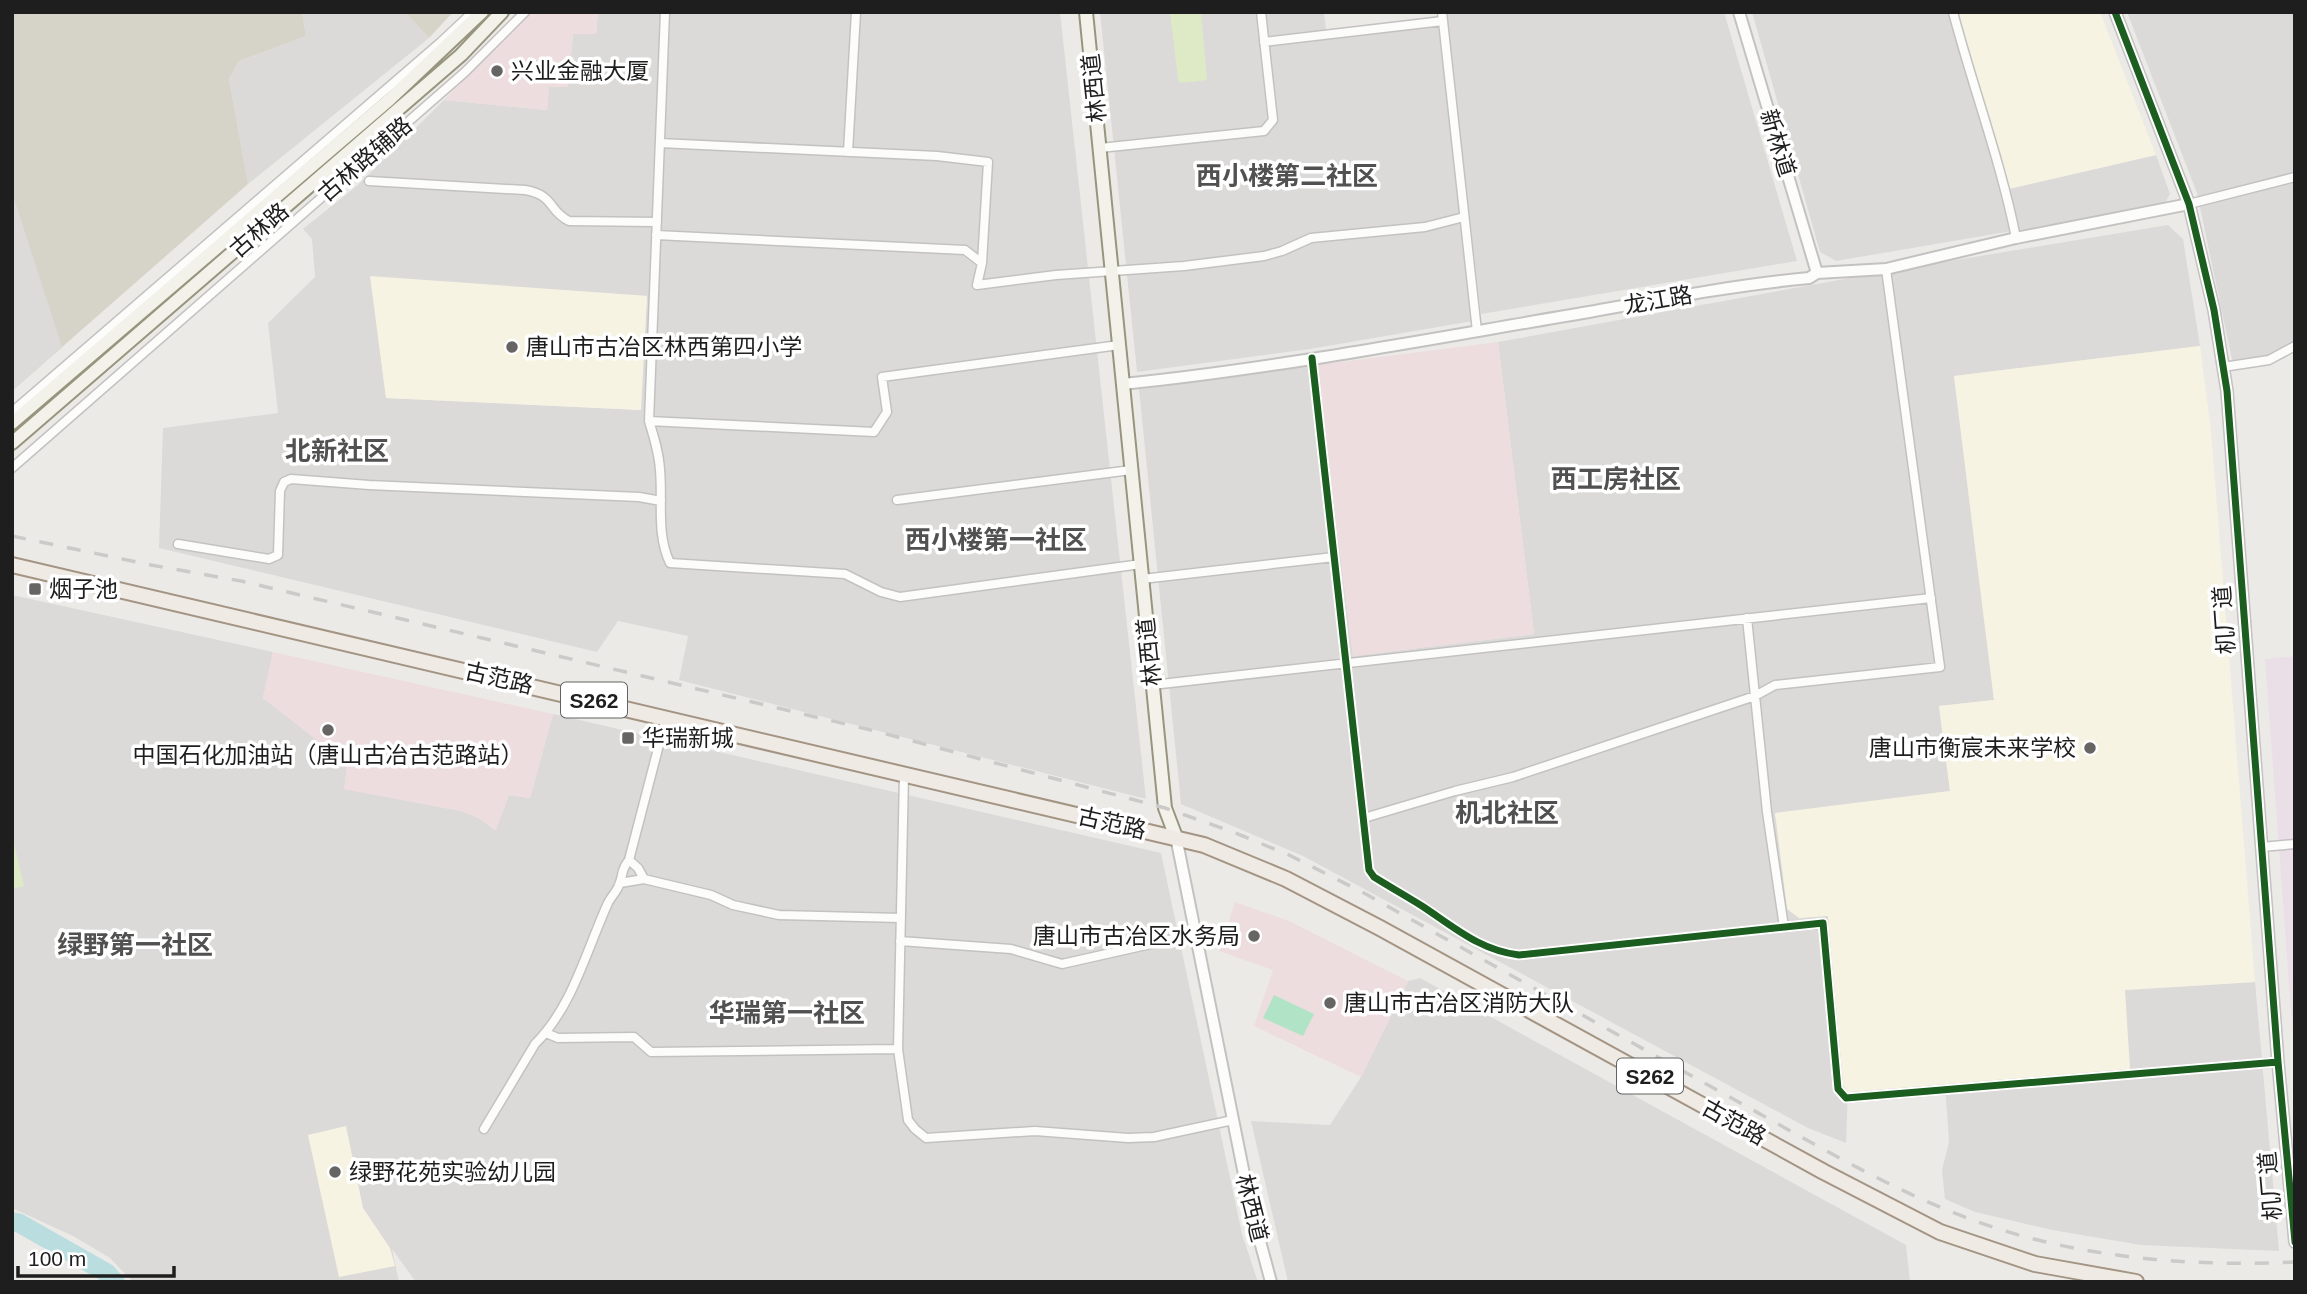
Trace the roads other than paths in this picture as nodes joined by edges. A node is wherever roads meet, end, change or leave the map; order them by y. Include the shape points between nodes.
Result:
1 (473, 12) edge
2 (482, 12) edge
3 (502, 12) edge
4 (525, 12) edge
5 (666, 12) edge
6 (856, 12) edge
7 (1086, 12) edge
8 (1261, 12) edge
9 (1739, 12) edge
10 (1953, 12) edge
11 (2115, 12) edge
12 (1443, 17) edge
13 (1264, 42) junction
14 (660, 143) junction
15 (1100, 148) junction
16 (849, 152) junction
17 (2295, 177) edge
18 (369, 181) dead end
19 (2189, 204) junction
20 (1464, 217) junction
21 (657, 222) junction
22 (656, 235) junction
23 (2016, 238) junction
24 (982, 263) junction
25 (1886, 269) junction
26 (1112, 272) junction
27 (1817, 273) junction
28 (1477, 331) junction
29 (1119, 345) junction
30 (2295, 346) edge
31 (1312, 358) junction
32 (2223, 367) junction
33 (1123, 384) junction
34 (12, 412) edge
35 (649, 421) junction
36 (12, 423) edge
37 (12, 443) edge
38 (12, 468) edge
39 (1131, 470) junction
40 (897, 500) dead end
41 (661, 501) junction
42 (178, 544) dead end
43 (1334, 557) junction
44 (1140, 564) junction
45 (12, 565) edge
46 (1142, 579) junction
47 (1931, 598) junction
48 (1747, 618) junction
49 (1346, 663) junction
50 (1152, 685) junction
51 (1755, 696) junction
52 (666, 717) junction
53 (904, 775) junction
54 (1364, 818) junction
55 (1176, 837) junction
56 (2295, 844) edge
57 (2261, 847) junction
58 (629, 860) junction
59 (644, 879) junction
60 (620, 883) junction
61 (901, 918) junction
62 (1784, 927) junction
63 (1195, 934) junction
64 (900, 941) junction
65 (546, 1033) junction
66 (898, 1049) junction
67 (2277, 1062) junction
68 (1233, 1120) junction
69 (484, 1129) dead end
70 (2295, 1242) edge
71 (2092, 1278) edge
72 (1272, 1282) edge
73 (2136, 1282) edge

1 - 34 street
2 - 36 main road, 古林路 via 389,100
3 - 37 main road, 古林路 via 461,55
4 - 38 street, 古林路辅路 via 465,72
5 - 14 street
6 - 16 street
7 - 15 main road, 林西道
8 - 13 street
9 - 27 street, 新林道
10 - 23 street via 2008,195
11 - 19 street, 机厂道
12 - 13 street
12 - 20 street
13 - 15 street via 1273,120 1264,131
14 - 16 street
14 - 21 street
15 - 26 main road, 林西道
16 - 24 street via 988,162
17 - 19 street
18 - 21 street via 525,190 541,193 569,221
19 - 23 street, 龙江路
19 - 32 street, 机厂道
20 - 26 street via 1425,227 1311,238 1264,256
20 - 28 street
21 - 22 street
22 - 24 street via 965,250
22 - 35 street
23 - 25 street, 龙江路
24 - 26 street via 977,285
25 - 27 street, 龙江路
25 - 47 street
26 - 29 main road, 林西道
27 - 28 street, 龙江路 via 1809,278
28 - 31 street, 龙江路
29 - 33 main road, 林西道
29 - 35 street via 882,377 887,412 874,432
30 - 32 street via 2269,360
31 - 33 street, 龙江路
31 - 43 street
32 - 57 street, 机厂道
33 - 39 main road, 林西道
35 - 41 street via 659,458
39 - 40 street
39 - 44 main road, 林西道
41 - 42 street via 291,479 280,491 278,555 269,559
41 - 44 street via 662,547 670,563 845,574 900,597
43 - 46 street
43 - 49 street
44 - 46 main road, 林西道
45 - 52 main road, 古范路 / S262
46 - 50 main road, 林西道
47 - 48 street
47 - 51 street via 1940,667 1775,685
48 - 49 street
48 - 51 street
49 - 50 street
49 - 54 street
50 - 55 main road, 林西道 via 1165,808
51 - 54 street via 1513,777
51 - 62 street
52 - 53 main road, 古范路 / S262
52 - 58 street
53 - 55 main road, 古范路 / S262
53 - 61 street
54 - 62 street via 1369,870 1374,877 1458,933 1504,953
55 - 63 street, 林西道
55 - 71 main road, 古范路 / S262 via 1298,886 1940,1232
56 - 57 street
57 - 67 street, 机厂道
58 - 59 street
58 - 60 street via 621,870
59 - 60 street
59 - 61 street via 779,915
60 - 65 street via 573,990
61 - 64 street
62 - 67 street via 1823,923 1838,1089 1846,1098
63 - 64 street via 1062,964 1011,949
63 - 68 street, 林西道
64 - 66 street
65 - 66 street via 558,1038 634,1037 651,1052
65 - 69 street
66 - 68 street via 908,1120 926,1138 1035,1131 1154,1137
67 - 70 street, 机厂道
68 - 72 street, 林西道
71 - 73 main road, 古范路 / S262

